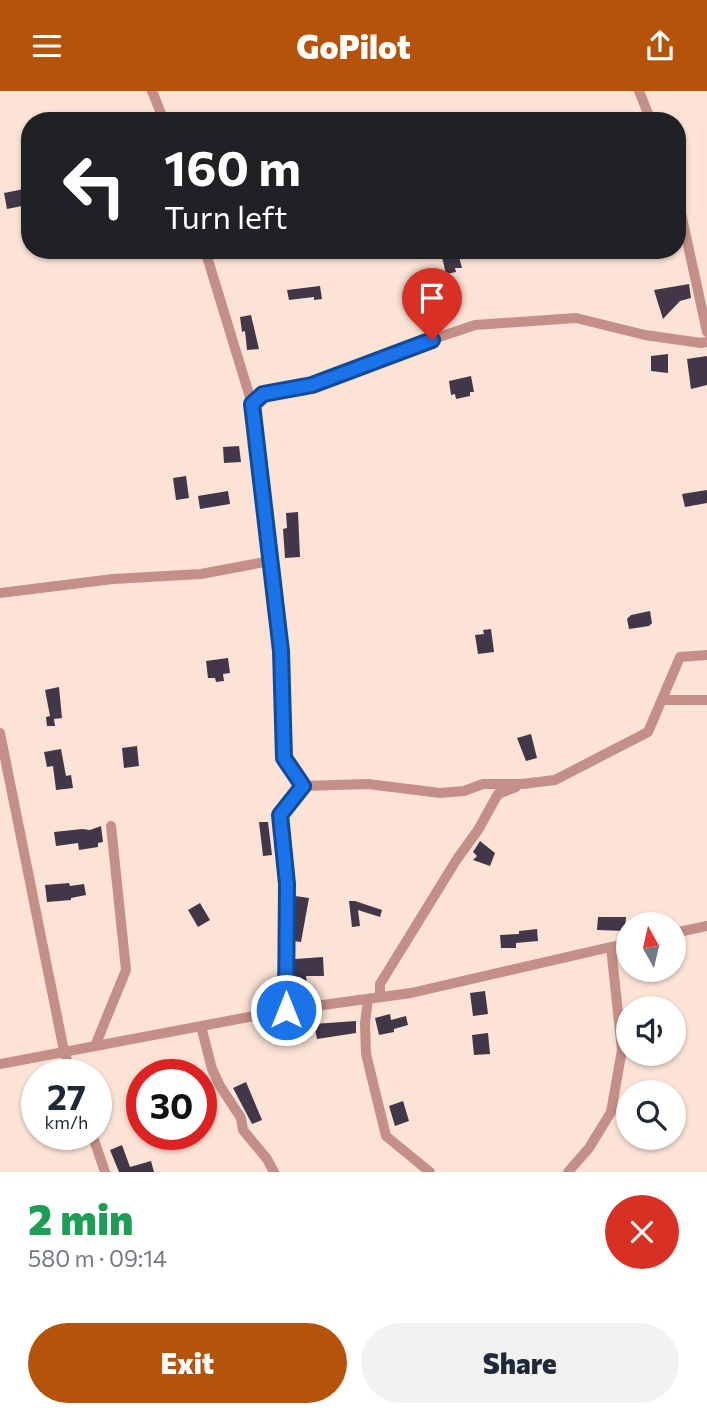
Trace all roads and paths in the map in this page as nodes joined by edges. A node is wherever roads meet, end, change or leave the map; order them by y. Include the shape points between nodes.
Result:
1 (152, 91) edge
2 (639, 91) edge
3 (160, 112) edge
4 (647, 112) edge
5 (686, 236) edge
6 (208, 259) edge
7 (707, 332) edge
8 (707, 342) edge
9 (252, 404) junction
10 (270, 561) junction
11 (0, 593) edge
12 (707, 655) edge
13 (707, 699) edge
14 (662, 700) junction
15 (0, 733) edge
16 (522, 784) junction
17 (303, 786) junction
18 (111, 826) dead end
19 (707, 926) edge
20 (686, 930) edge
21 (616, 946) edge
22 (611, 947) junction
23 (380, 997) junction
24 (368, 999) junction
25 (286, 1010) junction
26 (201, 1026) junction
27 (96, 1046) junction
28 (64, 1051) junction
29 (67, 1059) edge
30 (0, 1064) edge
31 (98, 1150) edge
32 (106, 1172) edge
33 (274, 1172) edge
34 (430, 1172) edge
35 (568, 1172) edge

1 - 3 street
2 - 4 street
5 - 7 street
6 - 9 street
8 - 9 street via 645,335 576,318 475,325 312,385 263,394
9 - 10 street
10 - 11 street via 201,574
10 - 17 street via 281,651 284,758
12 - 14 street via 680,657
13 - 14 street
14 - 16 street via 648,732 555,780
15 - 28 street
16 - 17 street via 483,784 440,793 368,784
16 - 23 street via 498,794 380,984
17 - 25 street via 280,815 287,884
18 - 27 street via 126,970
19 - 20 street
21 - 22 street
22 - 23 street
22 - 35 street via 622,1050 611,1112
23 - 24 street
24 - 25 street
24 - 34 street via 366,1054 386,1136
25 - 26 street
26 - 27 street
26 - 33 street via 220,1086 241,1118 243,1130
27 - 28 street
28 - 29 street
28 - 30 street
31 - 32 street

